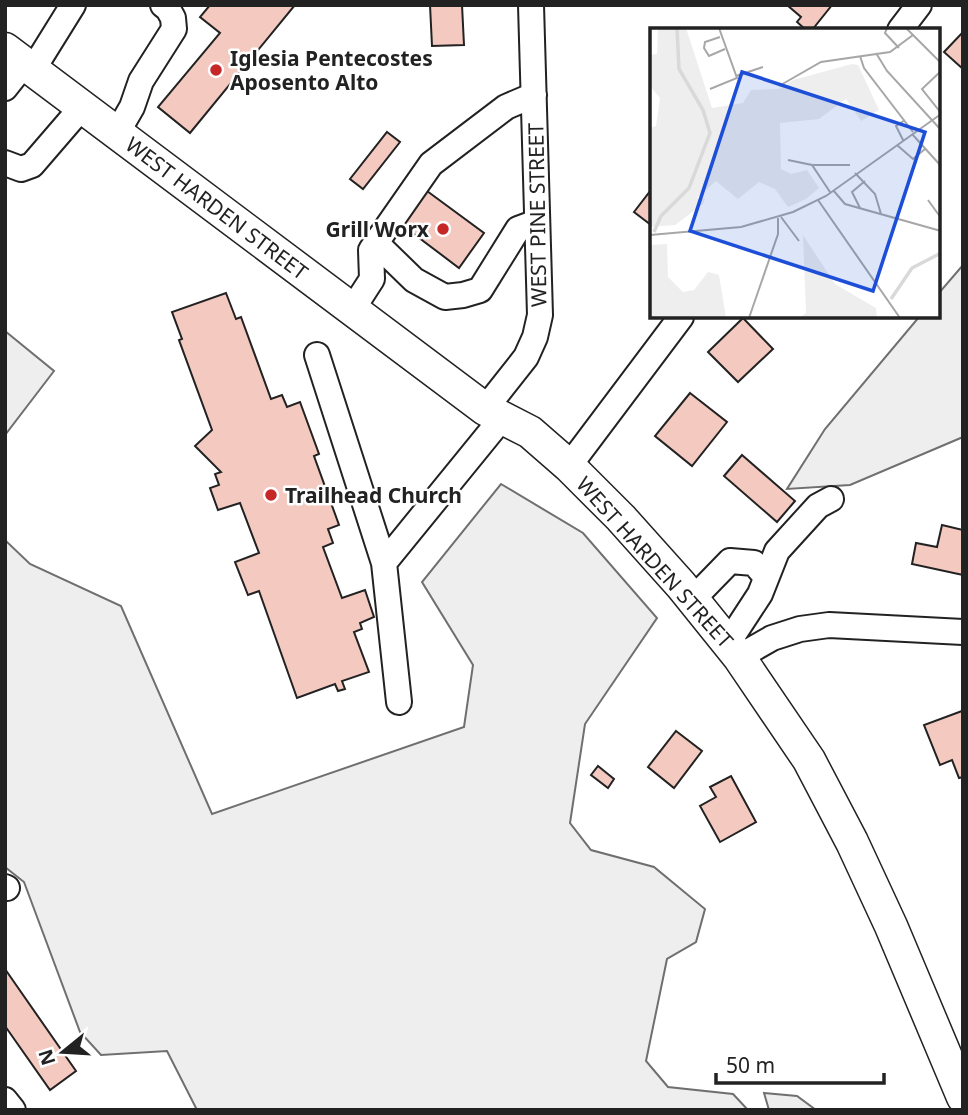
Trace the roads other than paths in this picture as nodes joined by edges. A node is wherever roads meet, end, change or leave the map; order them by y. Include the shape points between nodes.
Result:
1 (73, 5) edge
2 (163, 5) edge
3 (531, 5) edge
4 (919, 5) edge
5 (902, 28) edge
6 (17, 68) edge
7 (534, 95) junction
8 (82, 107) junction
9 (117, 133) junction
10 (5, 163) edge
11 (537, 222) junction
12 (376, 243) junction
13 (352, 310) junction
14 (680, 318) edge
15 (317, 355) dead end
16 (493, 413) junction
17 (569, 466) junction
18 (831, 499) dead end
19 (384, 563) junction
20 (766, 577) junction
21 (693, 599) junction
22 (963, 632) edge
23 (733, 650) junction
24 (399, 702) dead end
25 (963, 1097) edge
26 (5, 1100) edge
27 (13, 1110) edge

1 - 6 street
2 - 9 street via 169,9 174,29 141,80
3 - 7 street, WEST PINE STREET
4 - 5 street
6 - 8 main road, WEST HARDEN STREET
7 - 11 street, WEST PINE STREET
7 - 12 street via 506,107 431,164
8 - 9 main road, WEST HARDEN STREET
8 - 10 street via 32,165 21,169
9 - 13 main road, WEST HARDEN STREET
11 - 12 street via 518,229 480,290 444,298 414,280
11 - 16 street, WEST PINE STREET via 540,315 536,337
12 - 13 street via 371,250 372,279
13 - 16 main road, WEST HARDEN STREET
14 - 17 street
15 - 19 street
16 - 17 main road, WEST HARDEN STREET via 530,432
16 - 19 street, WEST PINE STREET
17 - 21 main road, WEST HARDEN STREET
18 - 20 street via 818,506 777,551
19 - 24 street
20 - 21 street via 754,563 730,561
20 - 23 street
21 - 23 main road, WEST HARDEN STREET
22 - 23 street via 829,625
23 - 25 main road, WEST HARDEN STREET via 808,760 852,842
26 - 27 street

